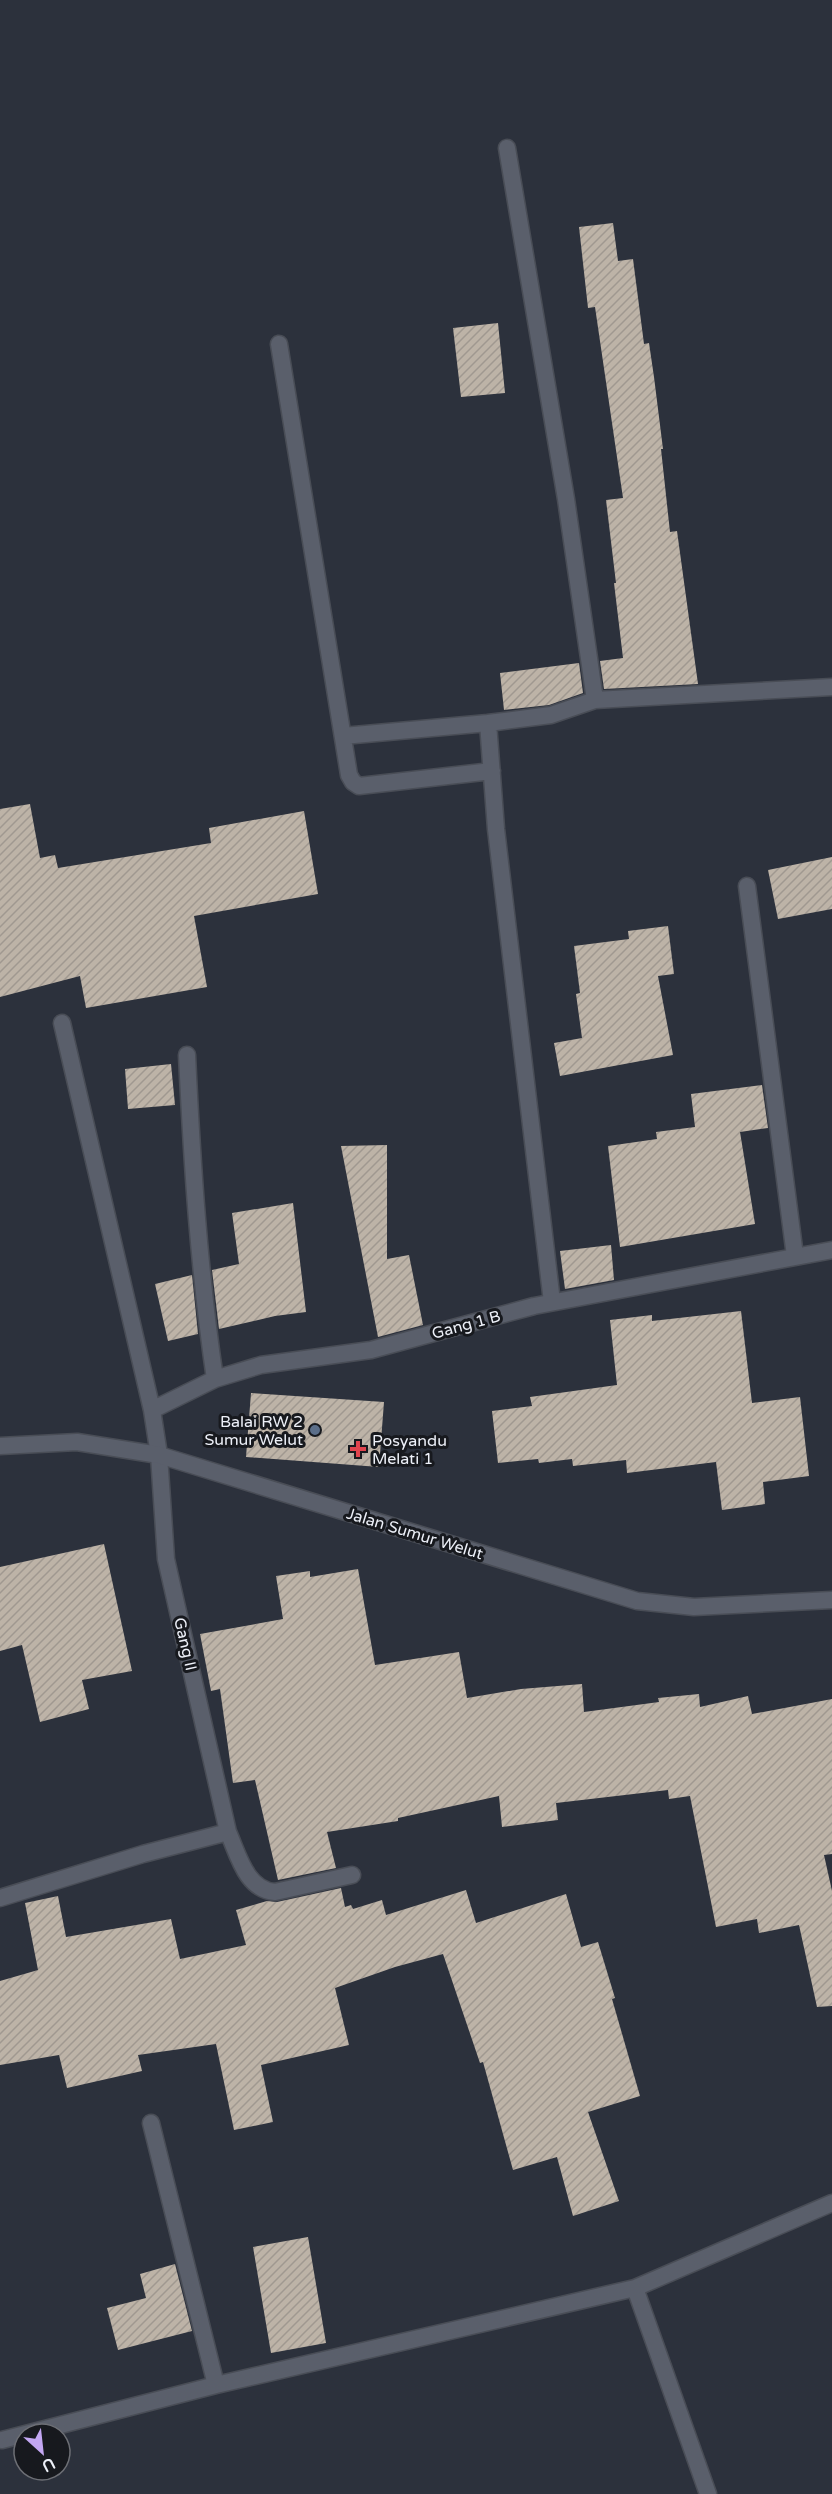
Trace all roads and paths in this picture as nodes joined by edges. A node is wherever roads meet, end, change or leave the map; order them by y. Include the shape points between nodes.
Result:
1 (507, 148) dead end
2 (279, 344) dead end
3 (832, 687) edge
4 (595, 700) junction
5 (488, 723) junction
6 (343, 736) junction
7 (492, 771) junction
8 (747, 886) dead end
9 (62, 1023) dead end
10 (187, 1055) dead end
11 (832, 1250) edge
12 (795, 1256) junction
13 (552, 1302) junction
14 (215, 1379) junction
15 (152, 1410) junction
16 (0, 1446) edge
17 (159, 1455) junction
18 (832, 1600) edge
19 (228, 1832) junction
20 (352, 1875) dead end
21 (0, 1898) edge
22 (151, 2123) dead end
23 (832, 2203) edge
24 (635, 2288) junction
25 (216, 2385) junction
26 (2, 2440) dead end
27 (708, 2494) edge

1 - 4 street via 566,499
2 - 6 street
3 - 4 street
4 - 5 street via 551,715
5 - 6 street
5 - 7 street
6 - 7 street via 349,775 359,786
7 - 13 street
8 - 12 street
9 - 15 street
10 - 14 street via 192,1162
11 - 12 street, Gang 1 B
12 - 13 street, Gang 1 B
13 - 14 street, Gang 1 B via 371,1350 261,1365
14 - 15 street, Gang 1 B
15 - 17 street
16 - 17 street, Jalan Sumur Welut via 77,1442
17 - 18 street, Jalan Sumur Welut via 637,1601 694,1607
17 - 19 street, Gang II via 166,1559
19 - 20 street, Gang II via 249,1878 266,1892
19 - 21 street
22 - 25 street
23 - 24 street
24 - 25 street
24 - 27 street
25 - 26 street

